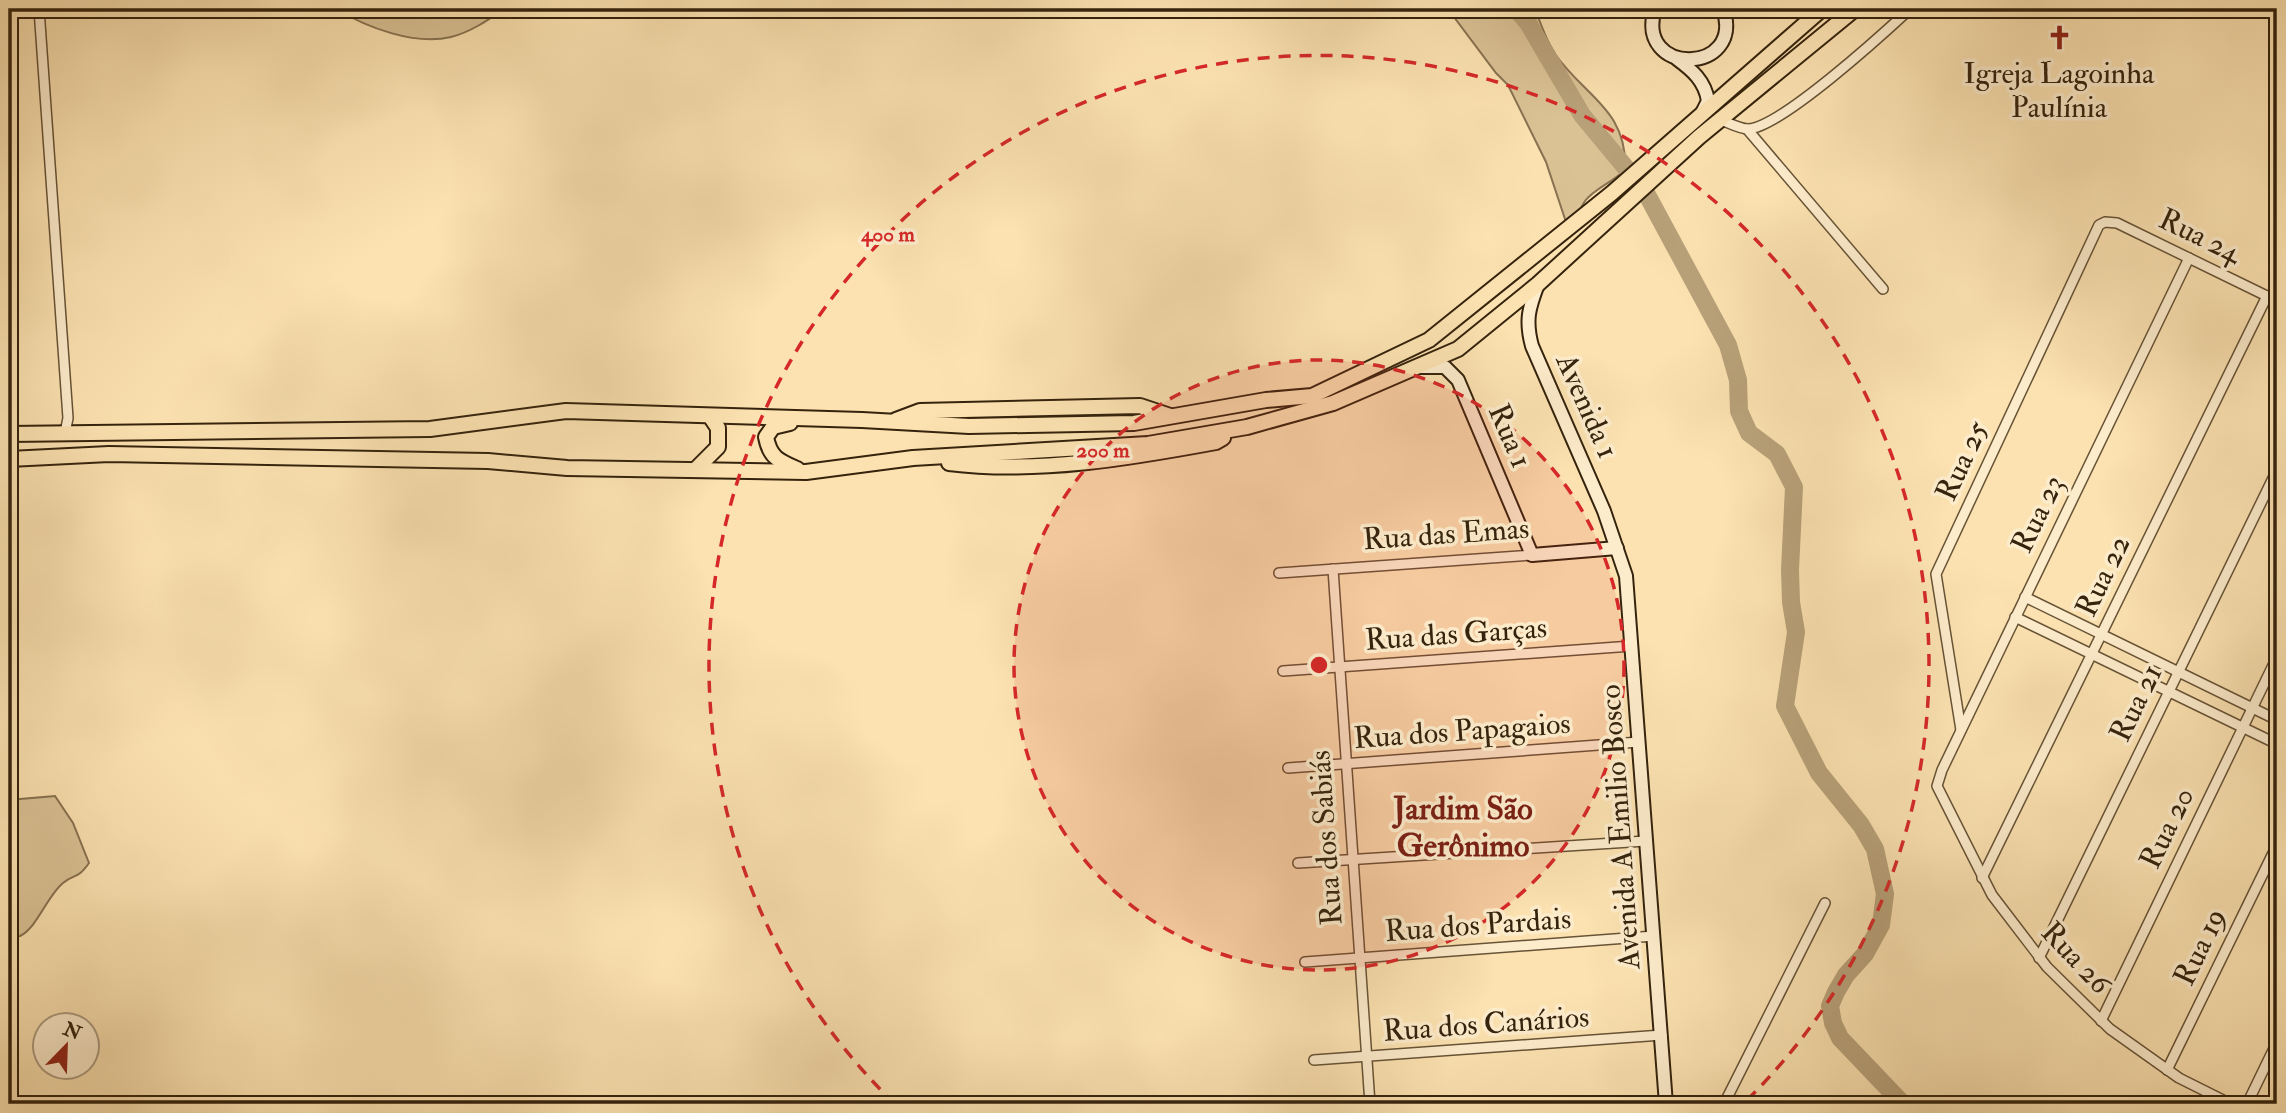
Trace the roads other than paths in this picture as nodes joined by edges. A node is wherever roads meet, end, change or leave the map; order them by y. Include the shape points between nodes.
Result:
1 (39, 9) edge
2 (1648, 9) edge
3 (1655, 9) edge
4 (1723, 9) edge
5 (1822, 9) edge
6 (1854, 9) edge
7 (1910, 9) edge
8 (1652, 26) junction
9 (1674, 57) junction
10 (1701, 115) junction
11 (1721, 120) junction
12 (1747, 129) junction
13 (2099, 225) joint
14 (2189, 258) junction
15 (1538, 284) junction
16 (1884, 289) dead end
17 (2267, 296) junction
18 (2277, 301) edge
19 (1418, 366) junction
20 (710, 416) junction
21 (797, 419) junction
22 (65, 433) junction
23 (9, 434) edge
24 (9, 459) edge
25 (695, 469) junction
26 (2277, 470) edge
27 (806, 472) junction
28 (1617, 548) junction
29 (1532, 555) junction
30 (1333, 569) junction
31 (1279, 573) dead end
32 (2025, 597) junction
33 (2015, 617) junction
34 (2101, 634) junction
35 (1632, 646) junction
36 (2092, 654) junction
37 (2277, 657) edge
38 (1339, 667) junction
39 (1283, 671) dead end
40 (2178, 672) junction
41 (2169, 691) junction
42 (2252, 708) junction
43 (2277, 720) edge
44 (2243, 727) junction
45 (1961, 730) junction
46 (1639, 743) junction
47 (2277, 744) edge
48 (1345, 764) junction
49 (1288, 768) dead end
50 (1939, 794) joint
51 (1646, 841) junction
52 (2277, 845) edge
53 (1353, 860) junction
54 (1298, 863) dead end
55 (1982, 878) junction
56 (1825, 904) dead end
57 (1654, 936) junction
58 (1359, 958) junction
59 (2039, 958) junction
60 (1305, 962) dead end
61 (2101, 1021) junction
62 (1662, 1035) junction
63 (2277, 1042) edge
64 (1366, 1057) junction
65 (1314, 1060) dead end
66 (2167, 1070) junction
67 (1370, 1104) edge
68 (1666, 1104) edge
69 (1724, 1104) edge
70 (2231, 1104) edge
71 (2247, 1104) edge

1 - 22 street via 68,418
2 - 8 main road
3 - 8 main road
4 - 9 main road via 1726,30 1718,47 1702,58
5 - 10 main road
6 - 11 main road
7 - 12 street via 1800,103
8 - 9 main road via 1659,45
9 - 10 main road via 1702,83 1708,101
10 - 21 main road via 1429,340 1312,396 1134,423 969,426
11 - 12 street
11 - 15 main road
12 - 16 street
13 - 14 street, Rua 24 via 2117,223
13 - 45 street, Rua 25 via 1936,574
14 - 17 street, Rua 24
14 - 32 street, Rua 23
15 - 19 main road via 1458,349
15 - 28 main road, Avenida 1 via 1527,328 1532,346
17 - 18 street, Rua 24
17 - 34 street, Rua 22
19 - 27 main road via 1333,403 1247,427 1148,444 913,458
19 - 29 main road, Rua 1 via 1445,367 1458,380
20 - 21 main road
20 - 22 main road via 566,411 430,429
20 - 25 main road via 718,428 718,447
21 - 27 main road via 773,427 766,437 768,450 779,461
22 - 23 main road
24 - 25 main road via 109,454
25 - 27 main road
26 - 40 street, Rua 21
28 - 29 main road, Rua das Emas
28 - 35 main road, Avenida A Emilio Bosco via 1626,576
29 - 30 street, Rua das Emas
30 - 31 street, Rua das Emas
30 - 38 street, Rua dos Sabiás
32 - 33 street, Rua 23
32 - 34 street
33 - 36 street
33 - 45 street, Rua 23
34 - 36 street, Rua 22
34 - 40 street
35 - 38 street, Rua das Garças
35 - 46 main road, Avenida A Emilio Bosco
36 - 41 street
36 - 55 street, Rua 22
37 - 42 street, Rua 20
38 - 39 street, Rua das Garças
38 - 48 street, Rua dos Sabiás
40 - 41 street, Rua 21
40 - 42 street
41 - 44 street
41 - 59 street, Rua 21
42 - 43 street
42 - 44 street, Rua 20
44 - 47 street
44 - 61 street, Rua 20
45 - 50 street, Rua 23 via 1938,779
46 - 48 street, Rua dos Papagaios
46 - 51 main road, Avenida A Emilio Bosco
48 - 49 street, Rua dos Papagaios
48 - 53 street, Rua dos Sabiás
50 - 55 street, Rua 26
51 - 53 street
51 - 57 main road, Avenida A Emilio Bosco
52 - 66 street, Rua 19
53 - 54 street
53 - 58 street, Rua dos Sabiás
55 - 59 street, Rua 26
56 - 69 street
57 - 58 street, Rua dos Pardais
57 - 62 main road, Avenida A Emilio Bosco
58 - 60 street, Rua dos Pardais
58 - 64 street, Rua dos Sabiás
59 - 61 street, Rua 26
61 - 66 street, Rua 26
62 - 64 street, Rua dos Canários
62 - 68 main road, Avenida A Emilio Bosco
63 - 71 street
64 - 65 street, Rua dos Canários
64 - 67 street, Rua dos Sabiás
66 - 70 street, Rua 26

